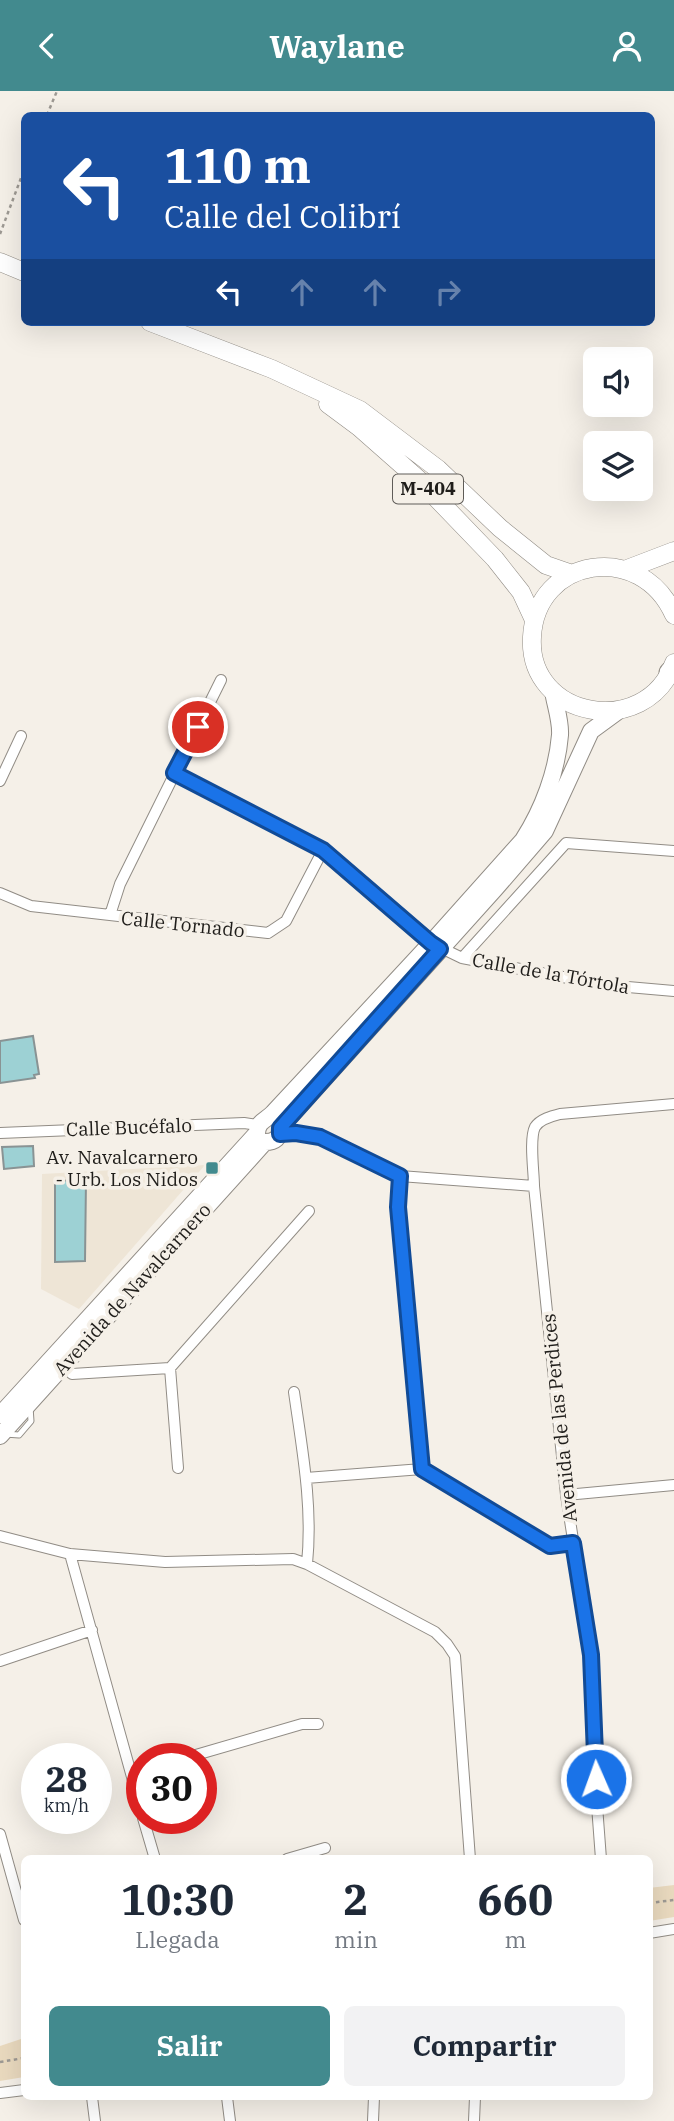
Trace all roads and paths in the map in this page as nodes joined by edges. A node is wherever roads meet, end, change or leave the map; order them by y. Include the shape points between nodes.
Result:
1 (57, 91) edge
2 (48, 112) edge
3 (21, 178) edge
4 (0, 234) edge
5 (0, 262) edge
6 (21, 271) edge
7 (160, 326) edge
8 (297, 381) junction
9 (674, 551) edge
10 (627, 569) junction
11 (572, 574) junction
12 (674, 615) edge
13 (534, 620) junction
14 (673, 668) edge
15 (221, 680) dead end
16 (552, 691) junction
17 (617, 712) junction
18 (21, 736) dead end
19 (174, 773) junction
20 (0, 781) edge
21 (323, 850) junction
22 (674, 851) edge
23 (0, 893) edge
24 (110, 915) junction
25 (435, 946) junction
26 (462, 958) junction
27 (674, 991) edge
28 (674, 1104) edge
29 (268, 1130) junction
30 (0, 1133) edge
31 (400, 1176) junction
32 (534, 1186) junction
33 (309, 1211) dead end
34 (59, 1361) junction
35 (170, 1368) junction
36 (294, 1392) dead end
37 (2, 1409) edge
38 (1, 1435) edge
39 (178, 1468) dead end
40 (422, 1469) junction
41 (306, 1478) junction
42 (674, 1485) edge
43 (566, 1495) junction
44 (0, 1536) edge
45 (573, 1543) junction
46 (70, 1554) junction
47 (307, 1565) junction
48 (92, 1630) junction
49 (0, 1661) edge
50 (318, 1724) dead end
51 (127, 1743) edge
52 (217, 1749) edge
53 (0, 1834) edge
54 (148, 1834) edge
55 (325, 1848) dead end
56 (154, 1855) edge
57 (301, 1855) edge
58 (470, 1855) edge
59 (601, 1855) edge
60 (674, 1900) edge
61 (653, 1903) edge
62 (21, 1909) edge
63 (674, 1929) edge
64 (653, 1932) edge
65 (21, 2059) edge
66 (0, 2062) edge
67 (21, 2090) edge
68 (0, 2093) edge
69 (92, 2100) edge
70 (227, 2100) edge
71 (374, 2100) edge
72 (475, 2100) edge
73 (95, 2121) edge
74 (230, 2121) edge
75 (373, 2121) edge
76 (474, 2121) edge

1 - 2 path
3 - 4 path
5 - 6 main road
7 - 8 main road, M-404
8 - 11 main road, M-404 via 360,410 438,468 546,565
8 - 13 main road, M-404 via 418,479 495,559 521,592
9 - 10 main road, M-404
10 - 11 main road, M-404 via 609,566
10 - 12 main road, M-404 via 658,588
11 - 13 main road, M-404 via 542,601
13 - 16 main road, M-404 via 534,658
14 - 17 main road via 648,699
15 - 19 street
16 - 17 main road via 571,705 593,712
16 - 25 street, Avenida de Navalcarnero via 561,733 552,777 535,822
17 - 25 street, Avenida de Navalcarnero via 591,731 545,831 495,889
18 - 20 street
19 - 21 street
19 - 24 street via 120,884
21 - 24 street, Calle Tornado via 286,921 268,933
21 - 25 street, Calle de la Tórtola
22 - 26 street via 565,843
23 - 24 street, Calle Tornado via 30,906
25 - 26 street, Calle de la Tórtola
25 - 29 street, Avenida de Navalcarnero
26 - 27 street, Calle de la Tórtola via 605,985
28 - 32 street, Avenida de las Perdices via 549,1117 536,1126 532,1137
29 - 30 street, Calle Bucéfalo via 231,1123
29 - 31 street via 320,1137
29 - 34 street, Avenida de Navalcarnero
31 - 32 street
31 - 40 street via 398,1207
32 - 43 street, Avenida de las Perdices
33 - 35 street
34 - 35 street via 72,1374
34 - 37 street, Avenida de Navalcarnero
34 - 38 street, Avenida de Navalcarnero
35 - 39 street
36 - 41 street
40 - 41 street
40 - 45 street via 550,1546
41 - 47 street
42 - 43 street
43 - 45 street, Avenida de las Perdices
44 - 46 street
45 - 59 street, Avenida de las Perdices via 591,1655
46 - 47 street via 165,1562 293,1559
46 - 48 street
47 - 58 street via 435,1632 455,1656
48 - 49 street
48 - 51 street
50 - 52 street via 302,1724
53 - 62 street
54 - 56 street
55 - 57 street
60 - 61 path
63 - 64 street
65 - 66 path
67 - 68 street
69 - 73 street
70 - 74 street
71 - 75 street
72 - 76 street

